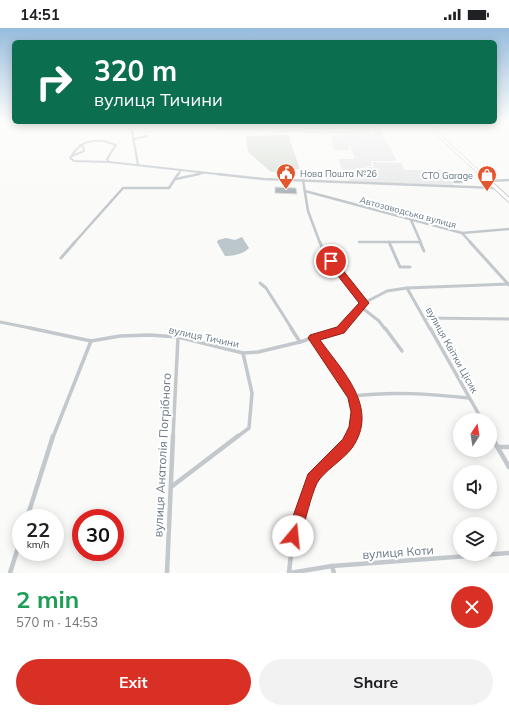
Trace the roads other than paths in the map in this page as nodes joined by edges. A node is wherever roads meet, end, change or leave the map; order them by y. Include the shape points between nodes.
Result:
1 (80, 145) joint
2 (116, 145) edge
3 (135, 145) edge
4 (449, 145) edge
5 (71, 156) junction
6 (107, 159) junction
7 (102, 161) junction
8 (109, 162) junction
9 (138, 165) junction
10 (181, 170) junction
11 (209, 173) junction
12 (176, 179) junction
13 (303, 180) junction
14 (509, 180) edge
15 (488, 181) junction
16 (496, 188) junction
17 (305, 191) junction
18 (509, 200) edge
19 (411, 220) junction
20 (509, 229) edge
21 (462, 233) junction
22 (359, 242) dead end
23 (389, 242) junction
24 (419, 242) junction
25 (424, 251) dead end
26 (61, 258) dead end
27 (410, 267) dead end
28 (260, 283) dead end
29 (509, 285) edge
30 (407, 288) junction
31 (364, 303) junction
32 (361, 307) junction
33 (424, 318) junction
34 (509, 319) edge
35 (0, 322) edge
36 (178, 337) junction
37 (313, 338) junction
38 (91, 341) junction
39 (300, 342) junction
40 (402, 351) dead end
41 (243, 354) junction
42 (353, 396) junction
43 (469, 398) junction
44 (478, 413) edge
45 (509, 447) edge
46 (498, 448) joint
47 (509, 467) edge
48 (171, 487) junction
49 (30, 509) edge
50 (509, 553) edge
51 (14, 561) edge
52 (332, 566) junction
53 (10, 573) edge
54 (167, 573) edge
55 (289, 573) edge
56 (334, 573) edge

1 - 5 street
1 - 5 street via 84,151
2 - 6 street
3 - 9 street
4 - 15 main road
5 - 7 street via 74,161
6 - 7 street
6 - 8 street
7 - 8 street
8 - 9 street
9 - 10 street
10 - 11 street
10 - 12 street
11 - 12 street
11 - 13 street
12 - 26 street via 169,188 164,189 123,188
13 - 16 street
13 - 17 street
14 - 15 street
15 - 16 main road
16 - 18 main road
17 - 19 street, Автозаводська вулиця
17 - 31 street via 308,211 323,251
19 - 21 street, Автозаводська вулиця
19 - 24 street
20 - 21 street, Автозаводська вулиця
21 - 29 street
22 - 23 street
23 - 24 street
23 - 27 street via 400,268
24 - 25 street
28 - 39 street via 266,288
29 - 30 street, вулиця Тичини
30 - 31 street, вулиця Тичини via 387,291
30 - 33 street, вулиця Квітки Цісик
31 - 32 street, вулиця Тичини
32 - 37 street, вулиця Тичини via 340,330
32 - 40 street via 380,321
33 - 34 street
33 - 43 street, вулиця Квітки Цісик
35 - 38 street, вулиця Тичини
36 - 38 street, вулиця Тичини via 120,336
36 - 41 street, вулиця Тичини
36 - 48 street, вулиця Анатолія Погрібного
37 - 39 street, вулиця Тичини
37 - 42 street
38 - 49 street via 66,401
39 - 41 street, вулиця Тичини
41 - 48 street via 252,393 249,428
42 - 43 street via 426,393
42 - 55 street via 357,412 355,428 347,444 312,479 293,536
43 - 44 street, вулиця Квітки Цісик
45 - 46 street
46 - 47 street
48 - 54 street, вулиця Анатолія Погрібного
50 - 52 street, вулиця Коти
51 - 53 street
52 - 55 street, вулиця Коти
52 - 56 street

